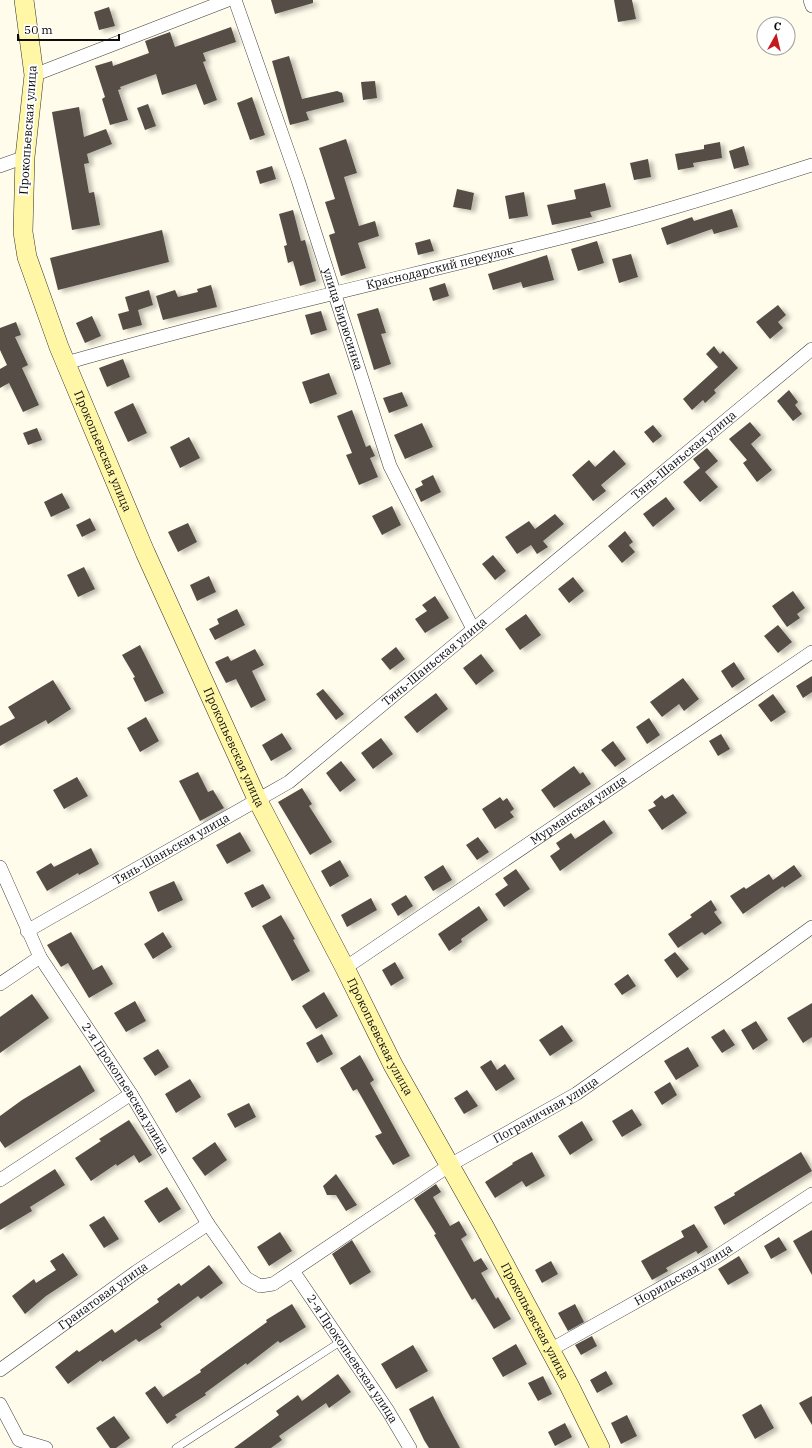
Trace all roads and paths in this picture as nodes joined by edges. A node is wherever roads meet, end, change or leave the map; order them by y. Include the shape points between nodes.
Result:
1 (24, 0) edge
2 (228, 0) edge
3 (235, 0) edge
4 (810, 0) edge
5 (812, 6) edge
6 (34, 75) junction
7 (25, 157) junction
8 (812, 165) edge
9 (0, 166) edge
10 (333, 293) junction
11 (812, 349) edge
12 (66, 363) junction
13 (473, 629) junction
14 (812, 652) edge
15 (258, 800) junction
16 (0, 867) edge
17 (812, 927) edge
18 (27, 930) junction
19 (40, 957) junction
20 (345, 968) junction
21 (0, 984) edge
22 (131, 1094) junction
23 (450, 1165) junction
24 (0, 1180) edge
25 (812, 1194) edge
26 (208, 1224) junction
27 (293, 1271) junction
28 (274, 1284) joint
29 (340, 1342) junction
30 (550, 1350) junction
31 (0, 1370) edge
32 (0, 1404) edge
33 (18, 1444) edge
34 (46, 1448) edge
35 (176, 1448) edge
36 (410, 1448) edge
37 (600, 1448) edge

1 - 6 main road, Прокопьевская улица
2 - 6 street
3 - 10 street, улица Бирюсинка via 298,180
4 - 5 street
6 - 7 main road, Прокопьевская улица
7 - 9 street
7 - 12 main road, Прокопьевская улица via 23,208 27,257
8 - 10 street, Краснодарский переулок via 736,190 605,227
10 - 12 street, Краснодарский переулок
10 - 13 street, улица Бирюсинка via 390,466
11 - 13 street, Тянь-Шаньская улица
12 - 15 main road, Прокопьевская улица via 145,552
13 - 15 street, Тянь-Шаньская улица via 288,782
14 - 20 street, Мурманская улица
15 - 18 street, Тянь-Шаньская улица
15 - 20 main road, Прокопьевская улица
16 - 18 street, 2-я Прокопьевская улица
17 - 23 street, Пограничная улица via 576,1094
18 - 19 street, 2-я Прокопьевская улица
19 - 21 street
19 - 22 street, 2-я Прокопьевская улица
20 - 23 main road, Прокопьевская улица via 393,1065
22 - 24 street
22 - 26 street, 2-я Прокопьевская улица
23 - 27 street, Пограничная улица
23 - 30 main road, Прокопьевская улица
25 - 30 street, Норильская улица via 716,1257
26 - 28 street, 2-я Прокопьевская улица via 246,1278 260,1286
26 - 31 street, Гранатовая улица via 136,1272
27 - 28 street, Пограничная улица
27 - 29 street, 2-я Прокопьевская улица
29 - 35 lane
29 - 36 street, 2-я Прокопьевская улица via 388,1411
30 - 37 main road, Прокопьевская улица
32 - 33 street
33 - 34 street

